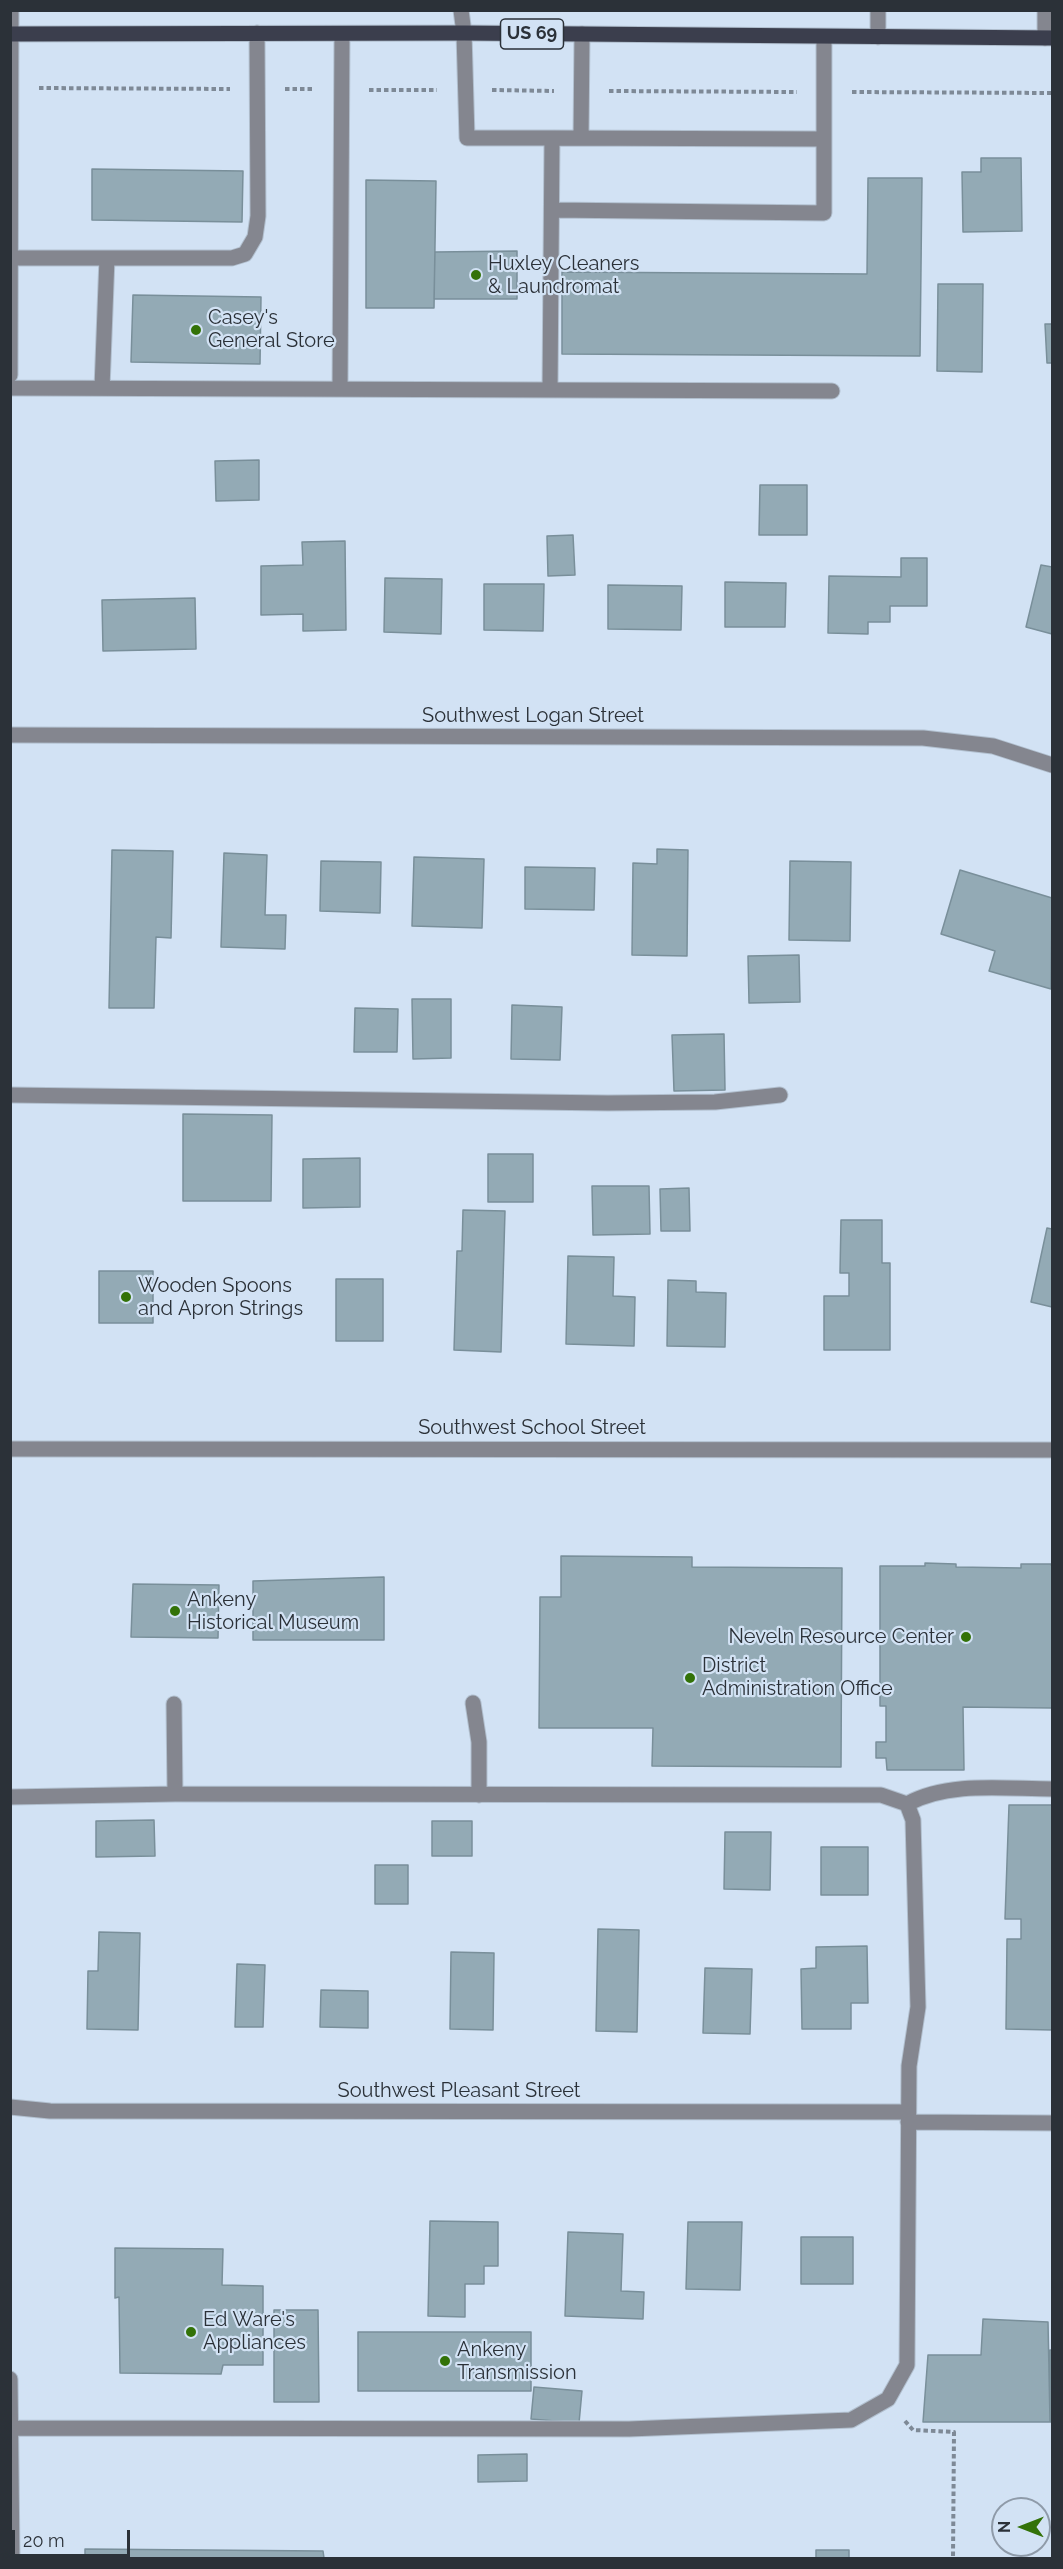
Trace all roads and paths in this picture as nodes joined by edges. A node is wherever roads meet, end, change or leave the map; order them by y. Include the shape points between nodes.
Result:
1 (11, 10) edge
2 (461, 10) edge
3 (878, 10) edge
4 (1045, 10) edge
5 (257, 33) junction
6 (464, 33) junction
7 (11, 34) edge
8 (342, 34) junction
9 (582, 34) junction
10 (824, 37) junction
11 (878, 37) junction
12 (1049, 38) edge
13 (12, 87) edge
14 (257, 89) junction
15 (342, 89) junction
16 (466, 90) junction
17 (582, 91) junction
18 (824, 92) junction
19 (1053, 93) edge
20 (552, 138) junction
21 (581, 138) junction
22 (824, 139) junction
23 (552, 210) junction
24 (11, 258) edge
25 (107, 258) junction
26 (10, 375) edge
27 (10, 388) edge
28 (102, 388) junction
29 (340, 389) junction
30 (550, 390) junction
31 (832, 391) dead end
32 (10, 735) edge
33 (1053, 765) edge
34 (10, 1095) edge
35 (780, 1095) dead end
36 (10, 1449) edge
37 (1053, 1450) edge
38 (473, 1703) dead end
39 (174, 1704) dead end
40 (1053, 1789) edge
41 (176, 1794) junction
42 (479, 1795) junction
43 (10, 1797) edge
44 (907, 1804) junction
45 (10, 2108) edge
46 (908, 2117) junction
47 (1053, 2123) edge
48 (10, 2379) edge
49 (888, 2399) junction
50 (12, 2428) junction
51 (12, 2559) edge
52 (953, 2559) edge

1 - 7 street
2 - 6 street
3 - 11 street
4 - 12 street
5 - 7 main road, US 69
5 - 8 main road, US 69
5 - 14 street
6 - 8 main road, US 69
6 - 9 main road, US 69
6 - 16 street
7 - 13 street
8 - 15 street
9 - 10 main road, US 69
9 - 17 street
10 - 11 main road, US 69
10 - 18 street
11 - 12 main road, US 69
13 - 14 path
13 - 24 street
14 - 15 path
14 - 25 street via 258,216 255,237 245,254 232,258
15 - 16 path
15 - 29 street
16 - 17 path
16 - 20 street via 467,138
17 - 18 path
17 - 21 street
18 - 19 path
18 - 22 street
20 - 21 street
20 - 23 street
21 - 22 street
22 - 23 street via 824,213
23 - 30 street
24 - 25 street
24 - 26 street
25 - 28 street
27 - 28 street
28 - 29 street
29 - 30 street
30 - 31 street
32 - 33 street, Southwest Logan Street via 923,738 993,746
34 - 35 street via 608,1103 715,1102
36 - 37 street, Southwest School Street
38 - 42 street via 479,1742
39 - 41 street
40 - 44 street via 952,1789 925,1794
41 - 42 street
41 - 43 street
42 - 44 street via 881,1795
44 - 46 street via 913,1820 918,2007 909,2066
45 - 46 street, Southwest Pleasant Street
46 - 47 street, Southwest Pleasant Street
46 - 49 street via 907,2365
48 - 50 street
49 - 50 street via 851,2420 629,2429
49 - 52 path via 913,2430 954,2432
50 - 51 street

